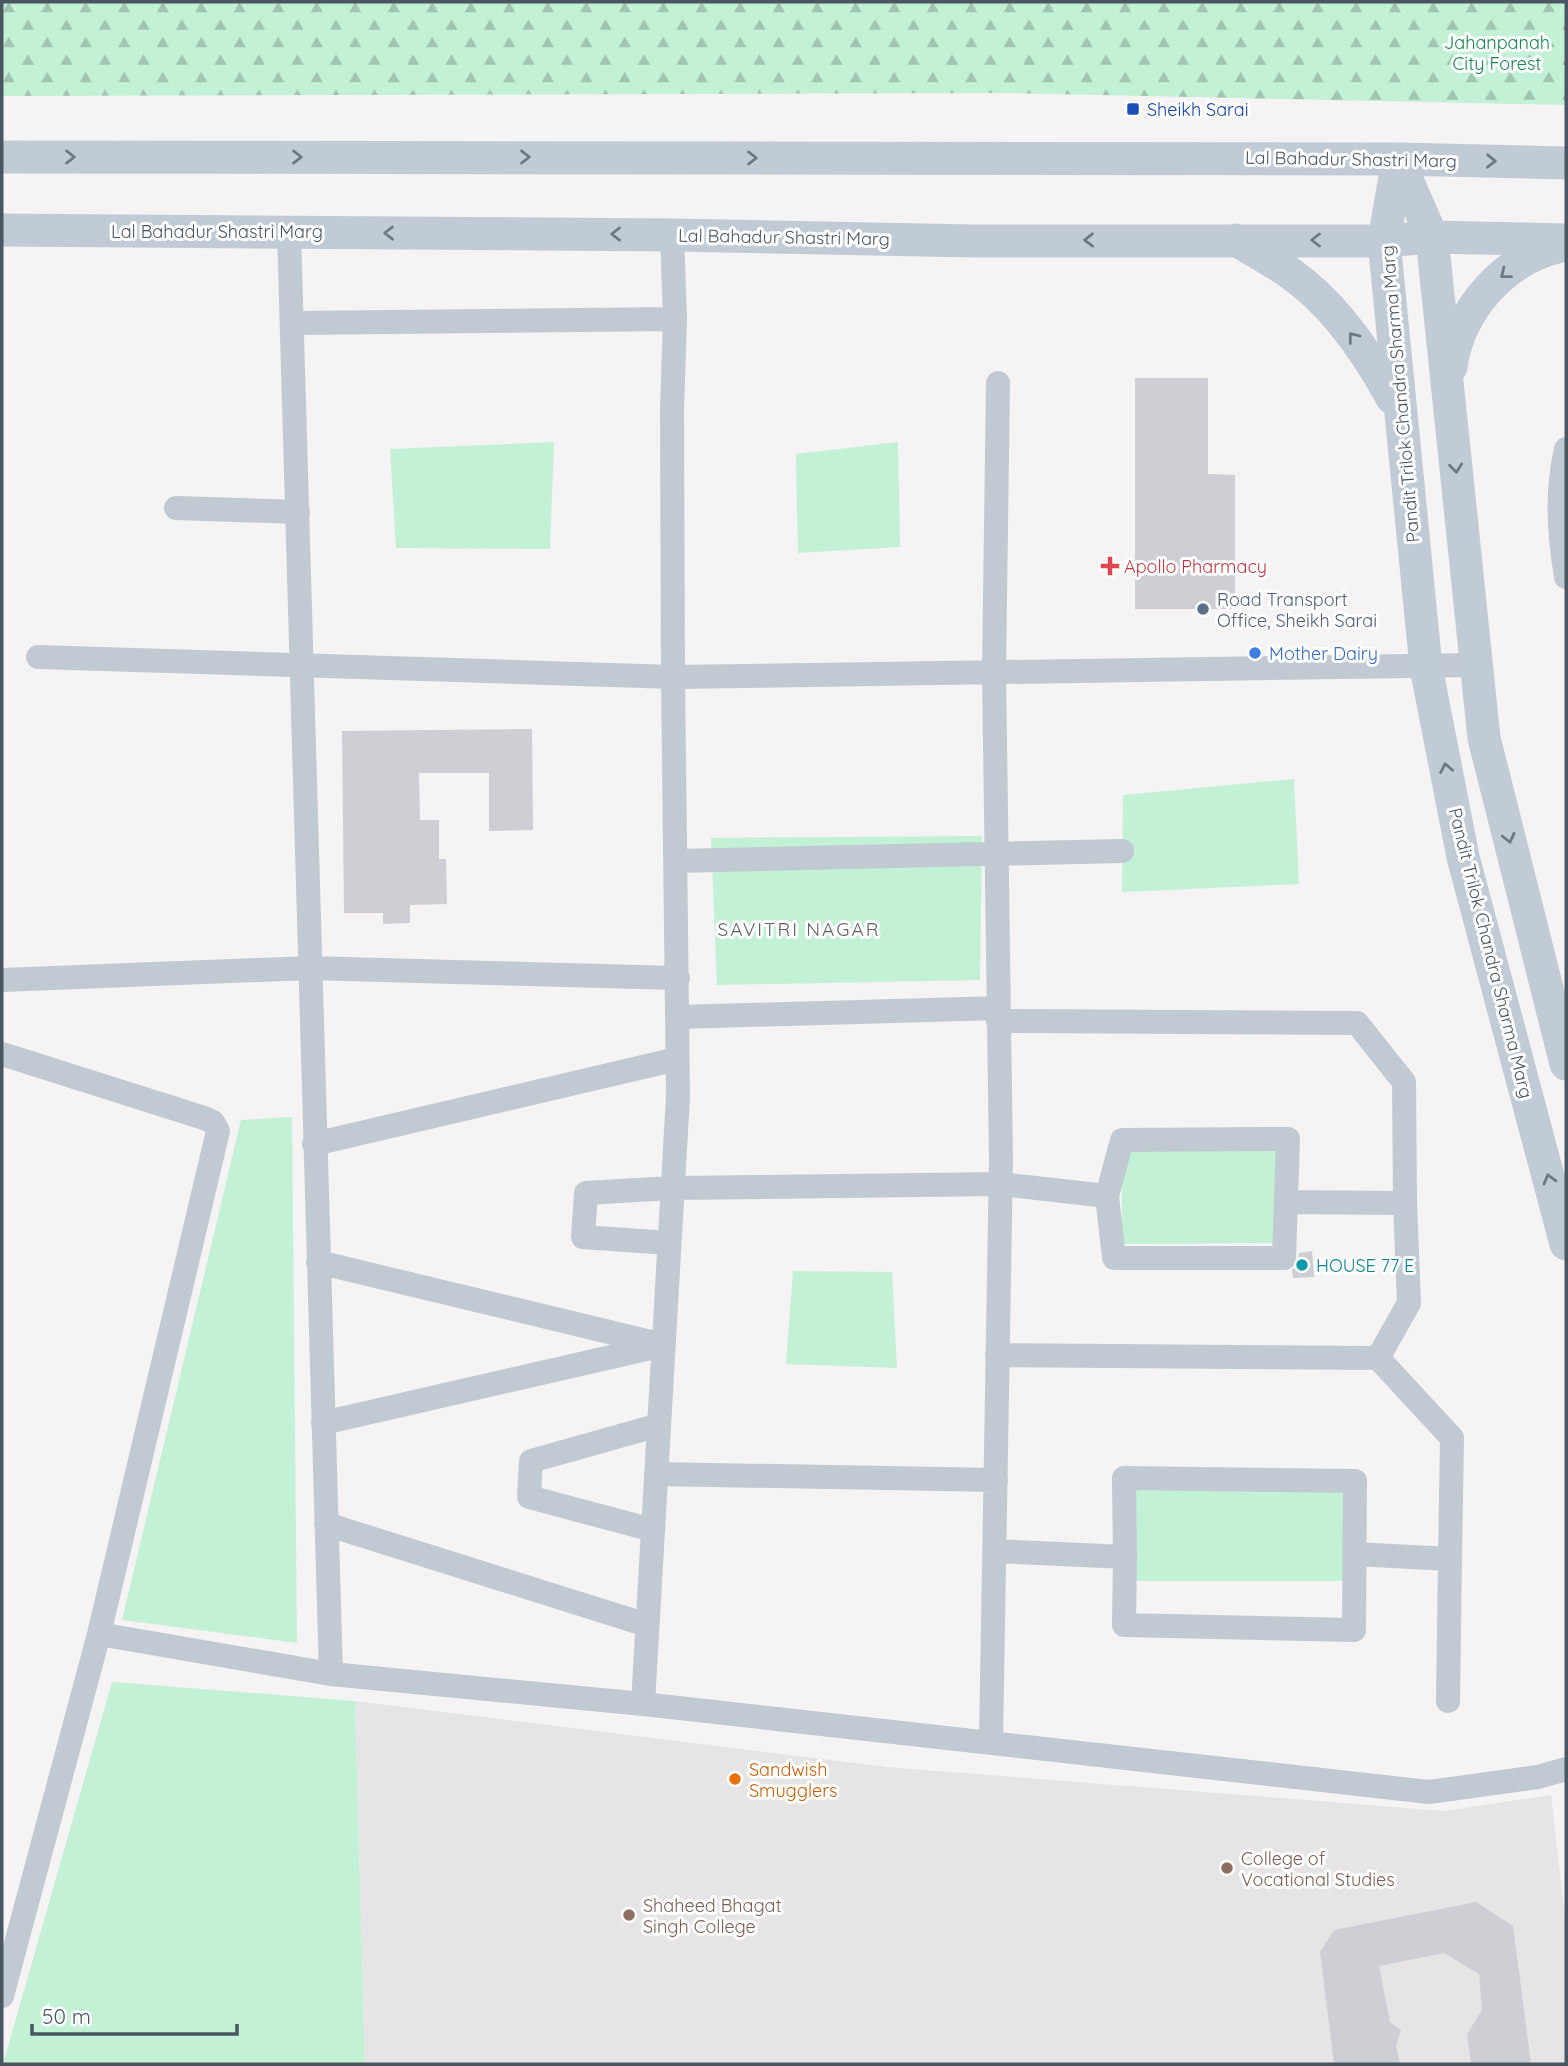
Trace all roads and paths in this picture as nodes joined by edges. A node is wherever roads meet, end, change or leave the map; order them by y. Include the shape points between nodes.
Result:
1 (2, 157) edge
2 (1398, 159) junction
3 (1566, 163) edge
4 (2, 230) edge
5 (289, 232) junction
6 (672, 235) junction
7 (1432, 237) junction
8 (1236, 240) junction
9 (1384, 241) junction
10 (1566, 243) edge
11 (675, 319) junction
12 (292, 323) junction
13 (998, 383) dead end
14 (1449, 401) junction
15 (1401, 416) junction
16 (1566, 449) edge
17 (176, 508) dead end
18 (298, 512) junction
19 (1566, 577) edge
20 (38, 657) dead end
21 (303, 665) junction
22 (1477, 665) junction
23 (1426, 667) junction
24 (994, 672) junction
25 (673, 677) junction
26 (1122, 851) dead end
27 (996, 854) junction
28 (676, 861) junction
29 (309, 968) junction
30 (678, 978) junction
31 (2, 980) edge
32 (998, 1014) junction
33 (678, 1017) junction
34 (2, 1054) edge
35 (677, 1059) junction
36 (1566, 1064) edge
37 (314, 1144) junction
38 (1000, 1184) junction
39 (672, 1188) junction
40 (1107, 1196) junction
41 (1286, 1202) junction
42 (1405, 1203) junction
43 (669, 1243) junction
44 (1566, 1244) edge
45 (318, 1262) junction
46 (663, 1345) junction
47 (997, 1355) junction
48 (1378, 1358) junction
49 (323, 1423) junction
50 (659, 1425) junction
51 (656, 1474) junction
52 (996, 1480) junction
53 (326, 1524) junction
54 (653, 1530) junction
55 (994, 1551) junction
56 (1354, 1554) junction
57 (1125, 1557) junction
58 (1450, 1559) junction
59 (647, 1626) junction
60 (99, 1634) junction
61 (331, 1674) junction
62 (1448, 1701) dead end
63 (643, 1704) junction
64 (991, 1741) junction
65 (1566, 1769) edge
66 (2, 1996) edge

1 -> 2 main road, Lal Bahadur Shastri Marg
2 -> 3 main road, Lal Bahadur Shastri Marg
2 - 7 main road
2 - 9 main road, Pandit Trilok Chandra Sharma Marg
4 - 5 main road, Lal Bahadur Shastri Marg
6 -> 5 main road, Lal Bahadur Shastri Marg
5 - 12 street
8 -> 6 main road, Lal Bahadur Shastri Marg via 973,242
6 - 11 street
7 - 9 main road, Lal Bahadur Shastri Marg
7 - 10 main road, Lal Bahadur Shastri Marg
7 - 14 main road
9 -> 8 main road, Lal Bahadur Shastri Marg
15 -> 8 main road via 1372,361 1334,312 1288,272
9 - 15 main road, Pandit Trilok Chandra Sharma Marg
10 -> 14 main road via 1528,257 1479,299 1452,358
11 - 12 street
11 - 25 street
12 - 18 street
13 - 24 street
14 -> 22 main road
15 - 23 main road, Pandit Trilok Chandra Sharma Marg
16 - 19 street via 1560,473 1559,536
17 - 18 street
18 - 21 street
20 - 21 street
21 - 25 street
21 - 29 street
22 - 23 street
22 -> 36 main road via 1484,738
23 - 24 street
44 -> 23 main road, Pandit Trilok Chandra Sharma Marg via 1463,857
24 - 25 street
24 - 27 street
25 - 28 street
26 - 27 street
27 - 28 street
27 - 32 street
28 - 30 street
29 - 30 street
29 - 31 street
29 - 37 street
30 - 33 street
32 - 33 street
32 - 38 street
32 - 42 street via 1357,1023 1404,1082
33 - 35 street
34 - 60 street via 204,1118 213,1122 218,1132
35 - 37 street
35 - 39 street
37 - 45 street
38 - 39 street
38 - 40 street
38 - 47 street
39 - 43 street
39 - 43 street via 586,1193 583,1237
40 - 41 street via 1122,1140 1289,1139
40 - 41 street via 1114,1258 1284,1258
41 - 42 street
42 - 48 street via 1409,1303
43 - 46 street
45 - 46 street
45 - 49 street
46 - 49 street
46 - 50 street
47 - 48 street
47 - 52 street
48 - 58 street via 1452,1438
49 - 53 street
50 - 51 street
50 - 54 street via 531,1461 528,1497
51 - 52 street
51 - 54 street
52 - 55 street
53 - 59 street
53 - 61 street
54 - 59 street
55 - 57 street
55 - 64 street
56 - 57 street via 1354,1630 1124,1625
56 - 57 street via 1355,1480 1124,1478
56 - 58 street
58 - 62 street
59 - 63 street
60 - 61 street
60 - 66 street
61 - 63 street
63 - 64 street
64 - 65 street via 1429,1792

